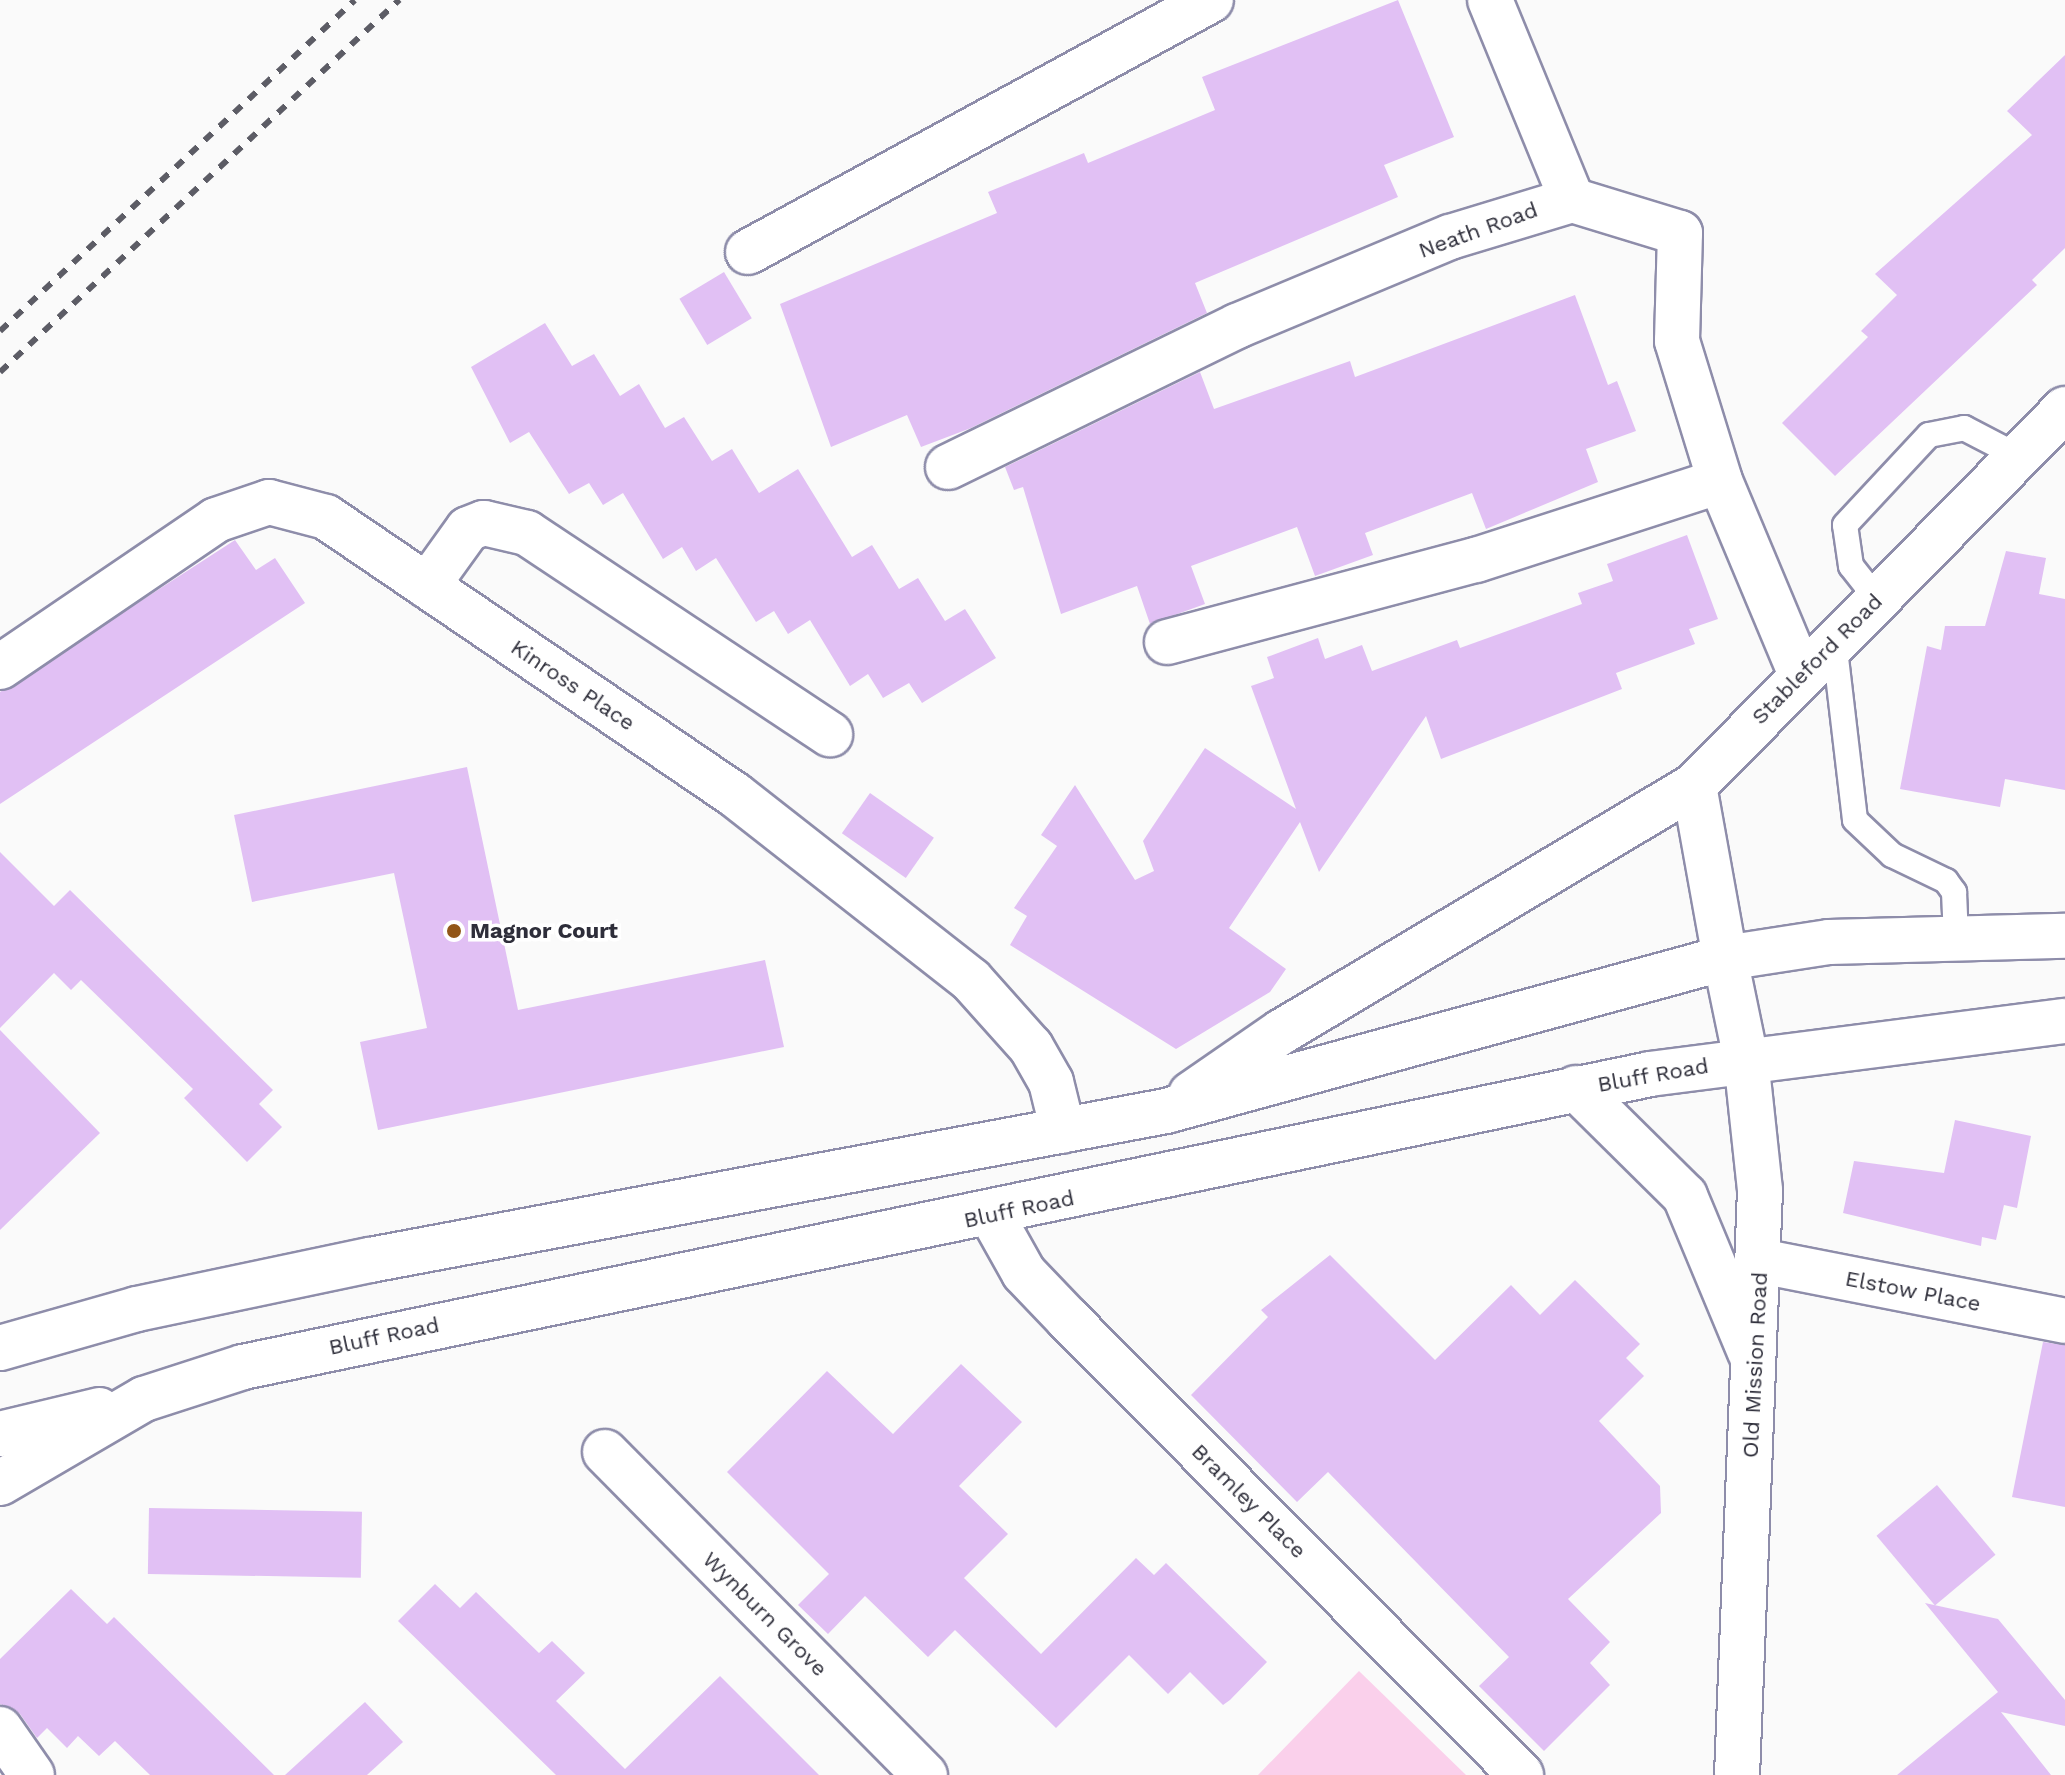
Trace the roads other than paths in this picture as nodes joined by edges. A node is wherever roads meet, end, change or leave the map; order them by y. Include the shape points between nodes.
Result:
1 (1211, 0) edge
2 (1490, 0) edge
3 (1572, 200) junction
4 (748, 252) dead end
5 (2065, 409) edge
6 (2018, 456) junction
7 (948, 467) dead end
8 (1720, 481) junction
9 (427, 586) junction
10 (1877, 599) junction
11 (1834, 641) junction
12 (1167, 642) dead end
13 (0, 667) edge
14 (1801, 675) junction
15 (830, 734) dead end
16 (1694, 786) junction
17 (2065, 936) edge
18 (1956, 937) junction
19 (1725, 958) junction
20 (2065, 1021) edge
21 (1746, 1059) junction
22 (1576, 1088) junction
23 (1166, 1111) junction
24 (1063, 1131) junction
25 (992, 1216) junction
26 (1760, 1261) junction
27 (2065, 1321) edge
28 (0, 1348) edge
29 (1754, 1362) junction
30 (144, 1399) junction
31 (0, 1434) edge
32 (605, 1452) dead end
33 (0, 1483) edge
34 (0, 1729) edge
35 (32, 1775) edge
36 (925, 1775) edge
37 (1521, 1775) edge
38 (1737, 1775) edge

1 - 4 street
2 - 3 street
3 - 7 street, Neath Road via 1450,237 1237,326
3 - 8 street via 1680,233 1677,341
5 - 6 street, Stableford Road
6 - 10 street, Stableford Road
6 - 10 lane via 1964,428 1929,435 1845,525 1847,556
8 - 12 street via 1476,560
8 - 14 street
9 - 13 street, Kinross Place via 326,517 269,502 216,520
9 - 15 street via 468,529 484,523 527,533
9 - 24 street, Kinross Place via 735,795 971,980 1031,1047 1051,1082
10 - 11 street, Stableford Road
11 - 14 street, Stableford Road
11 - 18 lane via 1855,820 1892,855 1946,881 1954,892
14 - 16 street, Stableford Road
16 - 19 street
16 - 23 street, Stableford Road via 1281,1032
17 - 18 street
18 - 19 street via 1829,942
19 - 21 street, Old Mission Road
19 - 23 street
20 - 21 street, Bluff Road
21 - 22 street, Bluff Road
21 - 26 street, Old Mission Road
22 - 25 street, Bluff Road
22 - 29 street via 1685,1196
23 - 24 street
24 - 28 street via 370,1260 137,1309
25 - 30 street, Bluff Road via 535,1303 243,1367
25 - 37 street, Bramley Place via 1024,1273
26 - 27 street, Elstow Place
26 - 29 street, Old Mission Road
29 - 38 street, Old Mission Road
30 - 31 street
30 - 33 street, Bluff Road
32 - 36 street, Wynburn Grove
34 - 35 street

